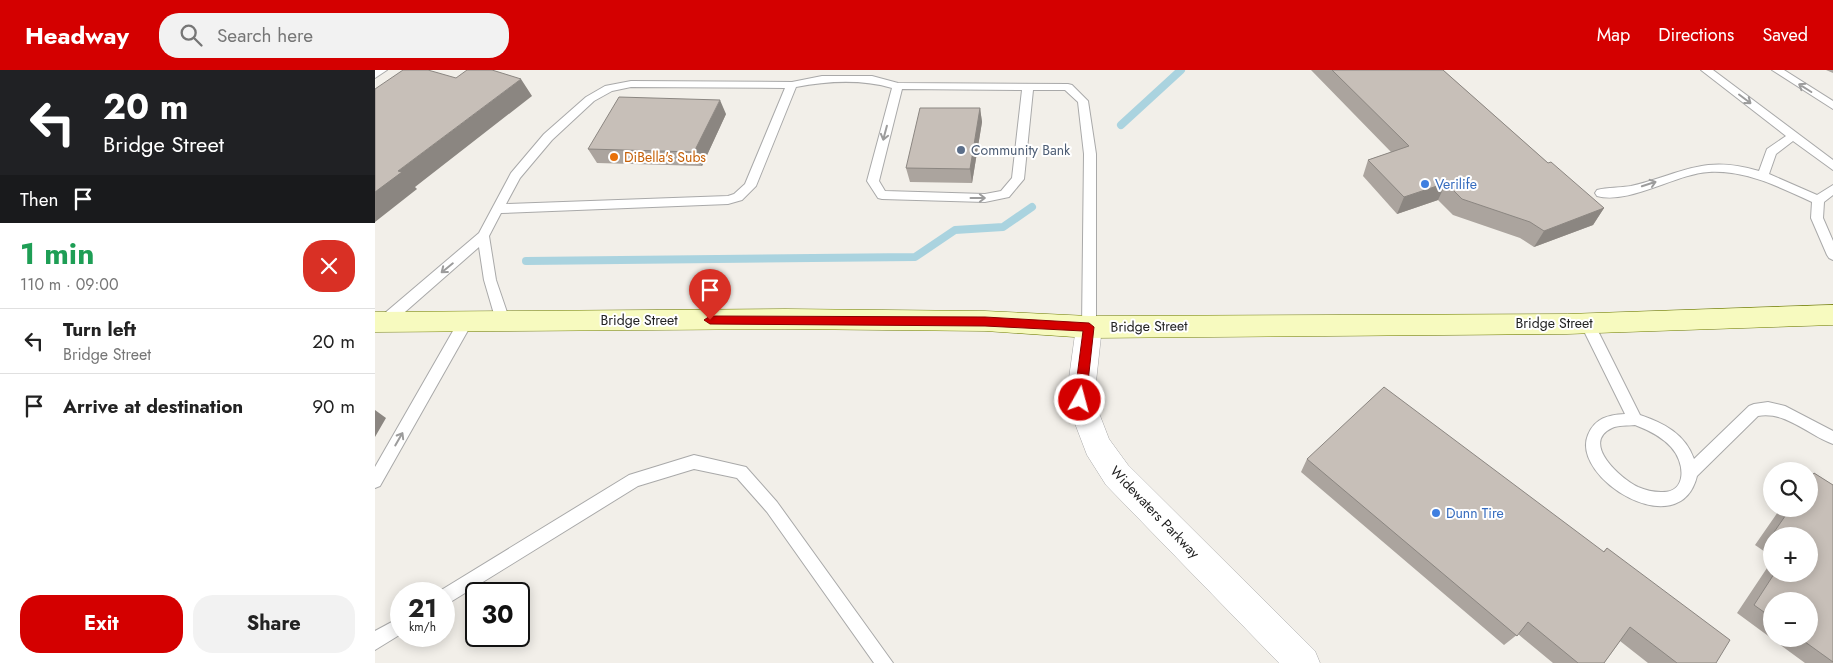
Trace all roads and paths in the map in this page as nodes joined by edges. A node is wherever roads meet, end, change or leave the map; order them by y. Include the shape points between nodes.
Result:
1 (382, 70) edge
2 (1706, 70) edge
3 (1777, 70) edge
4 (375, 76) edge
5 (792, 84) junction
6 (898, 86) junction
7 (1028, 87) junction
8 (1833, 106) edge
9 (1793, 136) junction
10 (1833, 166) edge
11 (1763, 176) junction
12 (1833, 189) edge
13 (1601, 193) dead end
14 (1818, 200) junction
15 (498, 209) junction
16 (483, 236) junction
17 (1833, 255) edge
18 (1833, 315) edge
19 (503, 321) junction
20 (379, 322) edge
21 (466, 322) junction
22 (1587, 323) junction
23 (1089, 327) junction
24 (1635, 419) junction
25 (1833, 438) edge
26 (1691, 472) junction
27 (375, 481) edge
28 (455, 591) edge
29 (390, 632) edge
30 (375, 641) edge
31 (884, 663) edge
32 (1303, 663) edge

1 - 4 lane
2 -> 9 lane
8 -> 3 lane
5 - 6 lane via 822,79 872,79
5 - 15 lane via 631,84 609,88 590,99 548,137 515,176
5 - 15 lane via 750,186 738,197
6 - 7 lane
6 -> 7 lane via 873,181 882,195 985,198 1005,194 1017,179
7 - 23 lane via 1067,87 1083,101 1090,154
9 - 10 lane
9 - 11 lane via 1771,152
13 -> 11 lane via 1634,189 1709,168
11 - 14 lane
12 - 14 lane
14 - 17 lane via 1817,218
15 - 16 lane
16 - 19 lane via 489,280
16 -> 20 lane
18 - 22 main road, Bridge Street
19 - 21 main road, Bridge Street
19 - 23 main road, Bridge Street via 985,321
20 - 21 main road, Bridge Street
27 -> 21 lane
22 - 23 main road, Bridge Street
22 - 24 lane
23 - 32 street, Widewaters Parkway via 1080,400 1097,446 1117,475
24 - 26 lane via 1659,429 1679,446 1688,459
24 - 26 lane via 1607,422 1598,429 1593,440 1600,466 1610,479 1624,489 1656,500 1682,493
25 - 26 lane via 1785,412 1769,408 1754,410
28 - 31 lane via 634,480 694,462 741,472 772,507
29 - 30 lane

